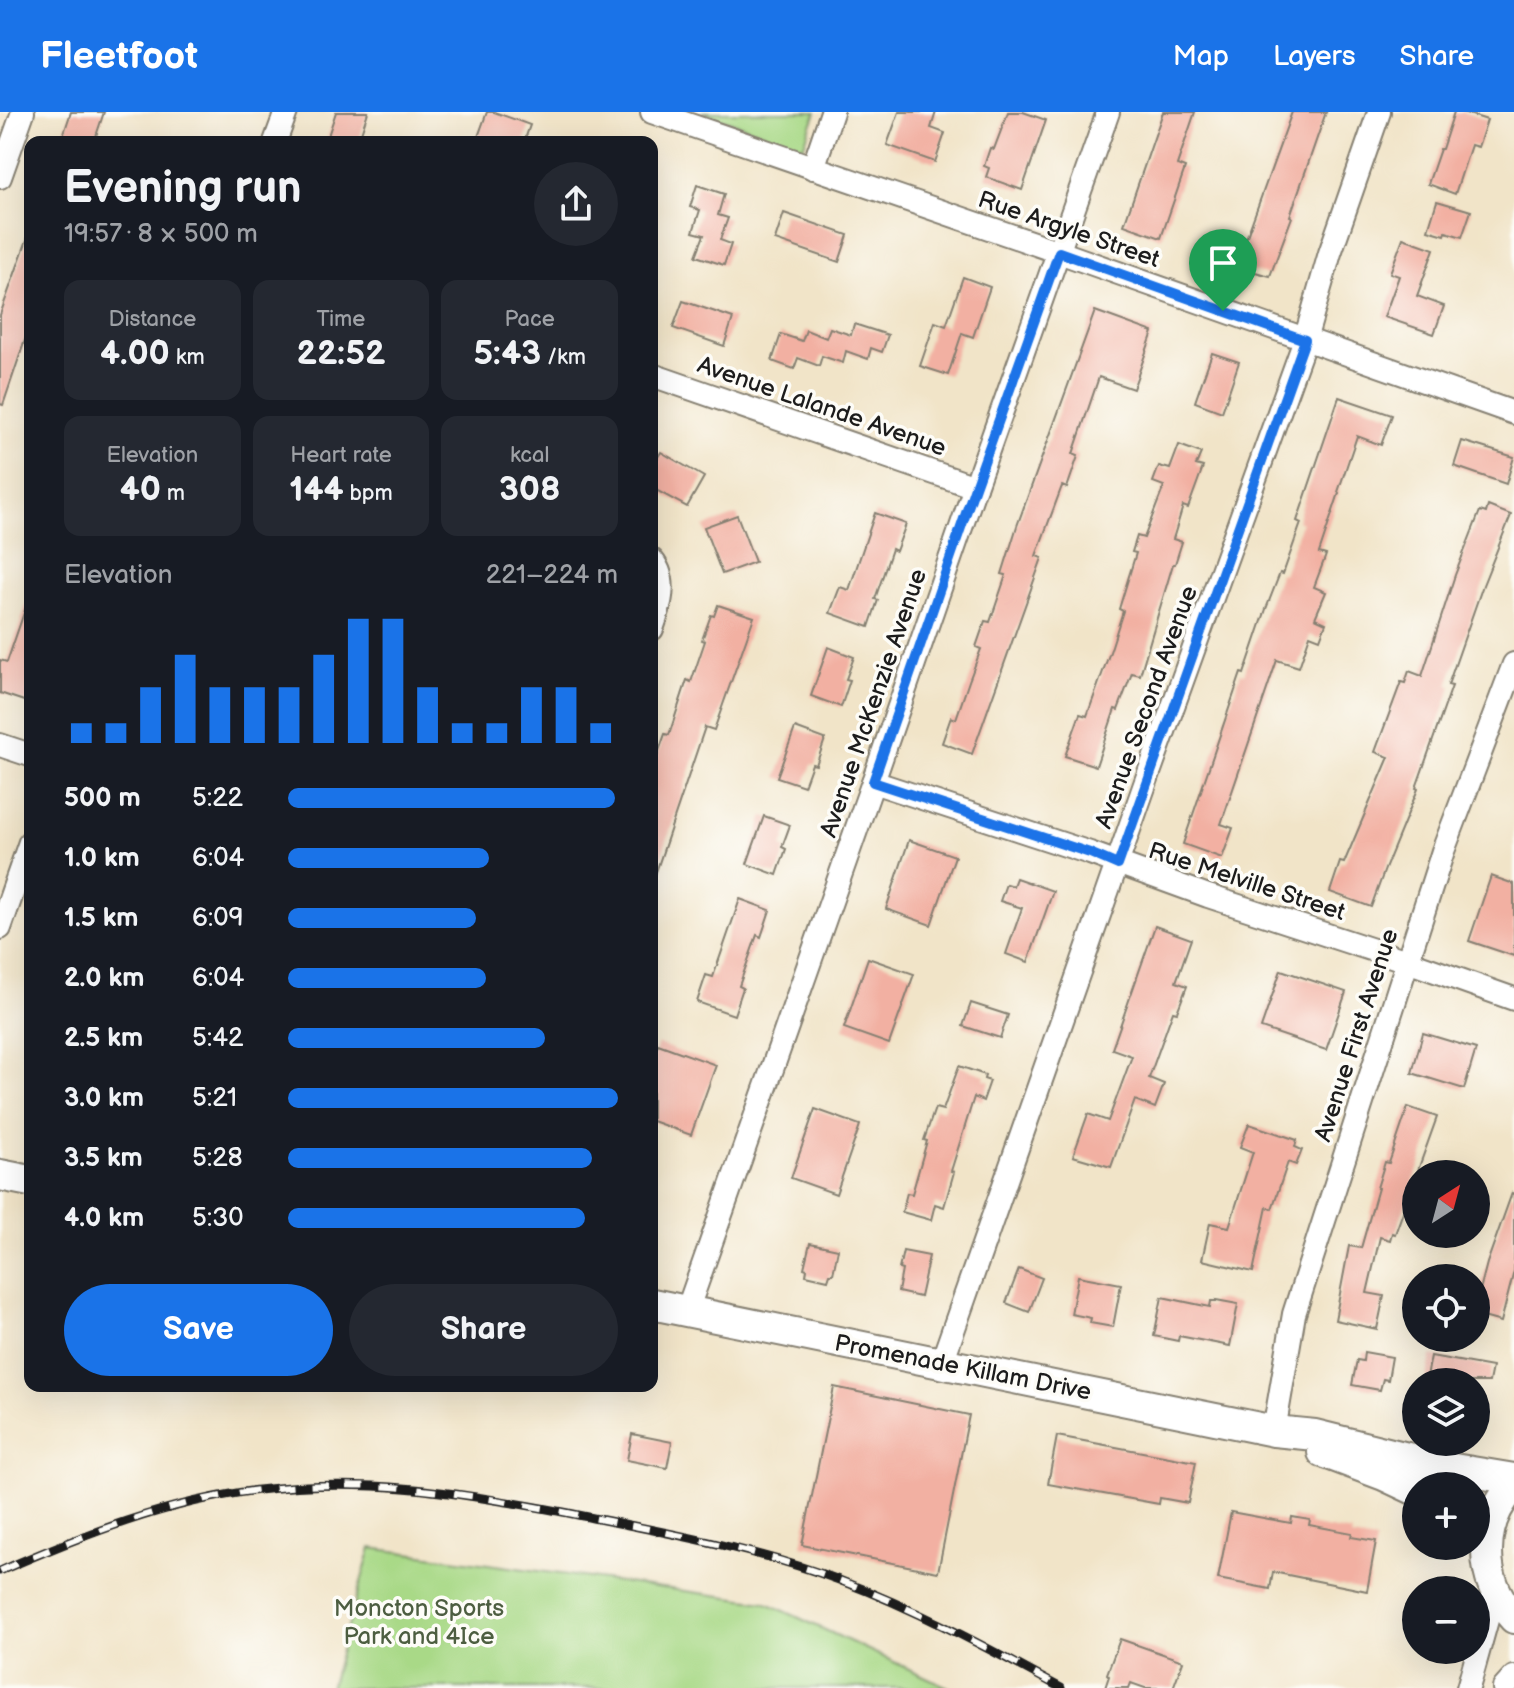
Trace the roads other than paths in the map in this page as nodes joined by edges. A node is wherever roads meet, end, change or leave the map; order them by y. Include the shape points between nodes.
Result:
1 (23, 112) edge
2 (286, 112) edge
3 (652, 112) edge
4 (832, 112) edge
5 (1108, 112) edge
6 (1379, 112) edge
7 (277, 136) edge
8 (813, 168) junction
9 (0, 177) edge
10 (1059, 252) junction
11 (1305, 340) junction
12 (658, 377) edge
13 (1514, 413) edge
14 (975, 487) junction
15 (658, 567) edge
16 (658, 612) edge
17 (1514, 664) edge
18 (0, 745) edge
19 (24, 753) edge
20 (873, 782) junction
21 (24, 859) edge
22 (1118, 865) junction
23 (0, 928) edge
24 (1407, 961) junction
25 (1514, 999) edge
26 (0, 1175) edge
27 (24, 1180) edge
28 (658, 1305) edge
29 (687, 1311) junction
30 (942, 1362) junction
31 (1274, 1431) junction
32 (1514, 1479) edge
33 (1402, 1484) edge
34 (1514, 1486) edge
35 (1476, 1560) edge
36 (1492, 1584) junction
37 (1514, 1618) edge
38 (1514, 1677) edge
39 (1468, 1688) edge
40 (1504, 1688) edge

1 - 9 street
2 - 7 street
3 - 8 street, Rue Argyle Street
4 - 8 street
5 - 10 street, Avenue McKenzie Avenue
6 - 11 street, Avenue Second Avenue
8 - 10 street, Rue Argyle Street
10 - 11 street, Rue Argyle Street
10 - 14 street, Avenue McKenzie Avenue
11 - 13 street, Rue Argyle Street
11 - 22 street, Avenue Second Avenue
12 - 14 street, Avenue Lalande Avenue
14 - 20 street, Avenue McKenzie Avenue
15 - 16 street
17 - 24 street, Avenue First Avenue
18 - 19 street
20 - 22 street, Rue Melville Street
20 - 29 street, Avenue McKenzie Avenue
21 - 23 street
22 - 24 street, Rue Melville Street
22 - 30 street, Avenue Second Avenue
24 - 25 street, Rue Melville Street
24 - 31 street, Avenue First Avenue via 1294,1314
26 - 27 main road
28 - 29 main road, Promenade Killam Drive
29 - 30 main road, Promenade Killam Drive
30 - 31 main road, Promenade Killam Drive
31 - 32 main road, Promenade Killam Drive via 1315,1435
31 - 33 main road, Promenade Killam Drive
34 - 36 main road via 1494,1515 1488,1535
35 - 36 main road
36 - 37 main road
36 - 39 street
38 - 40 street

